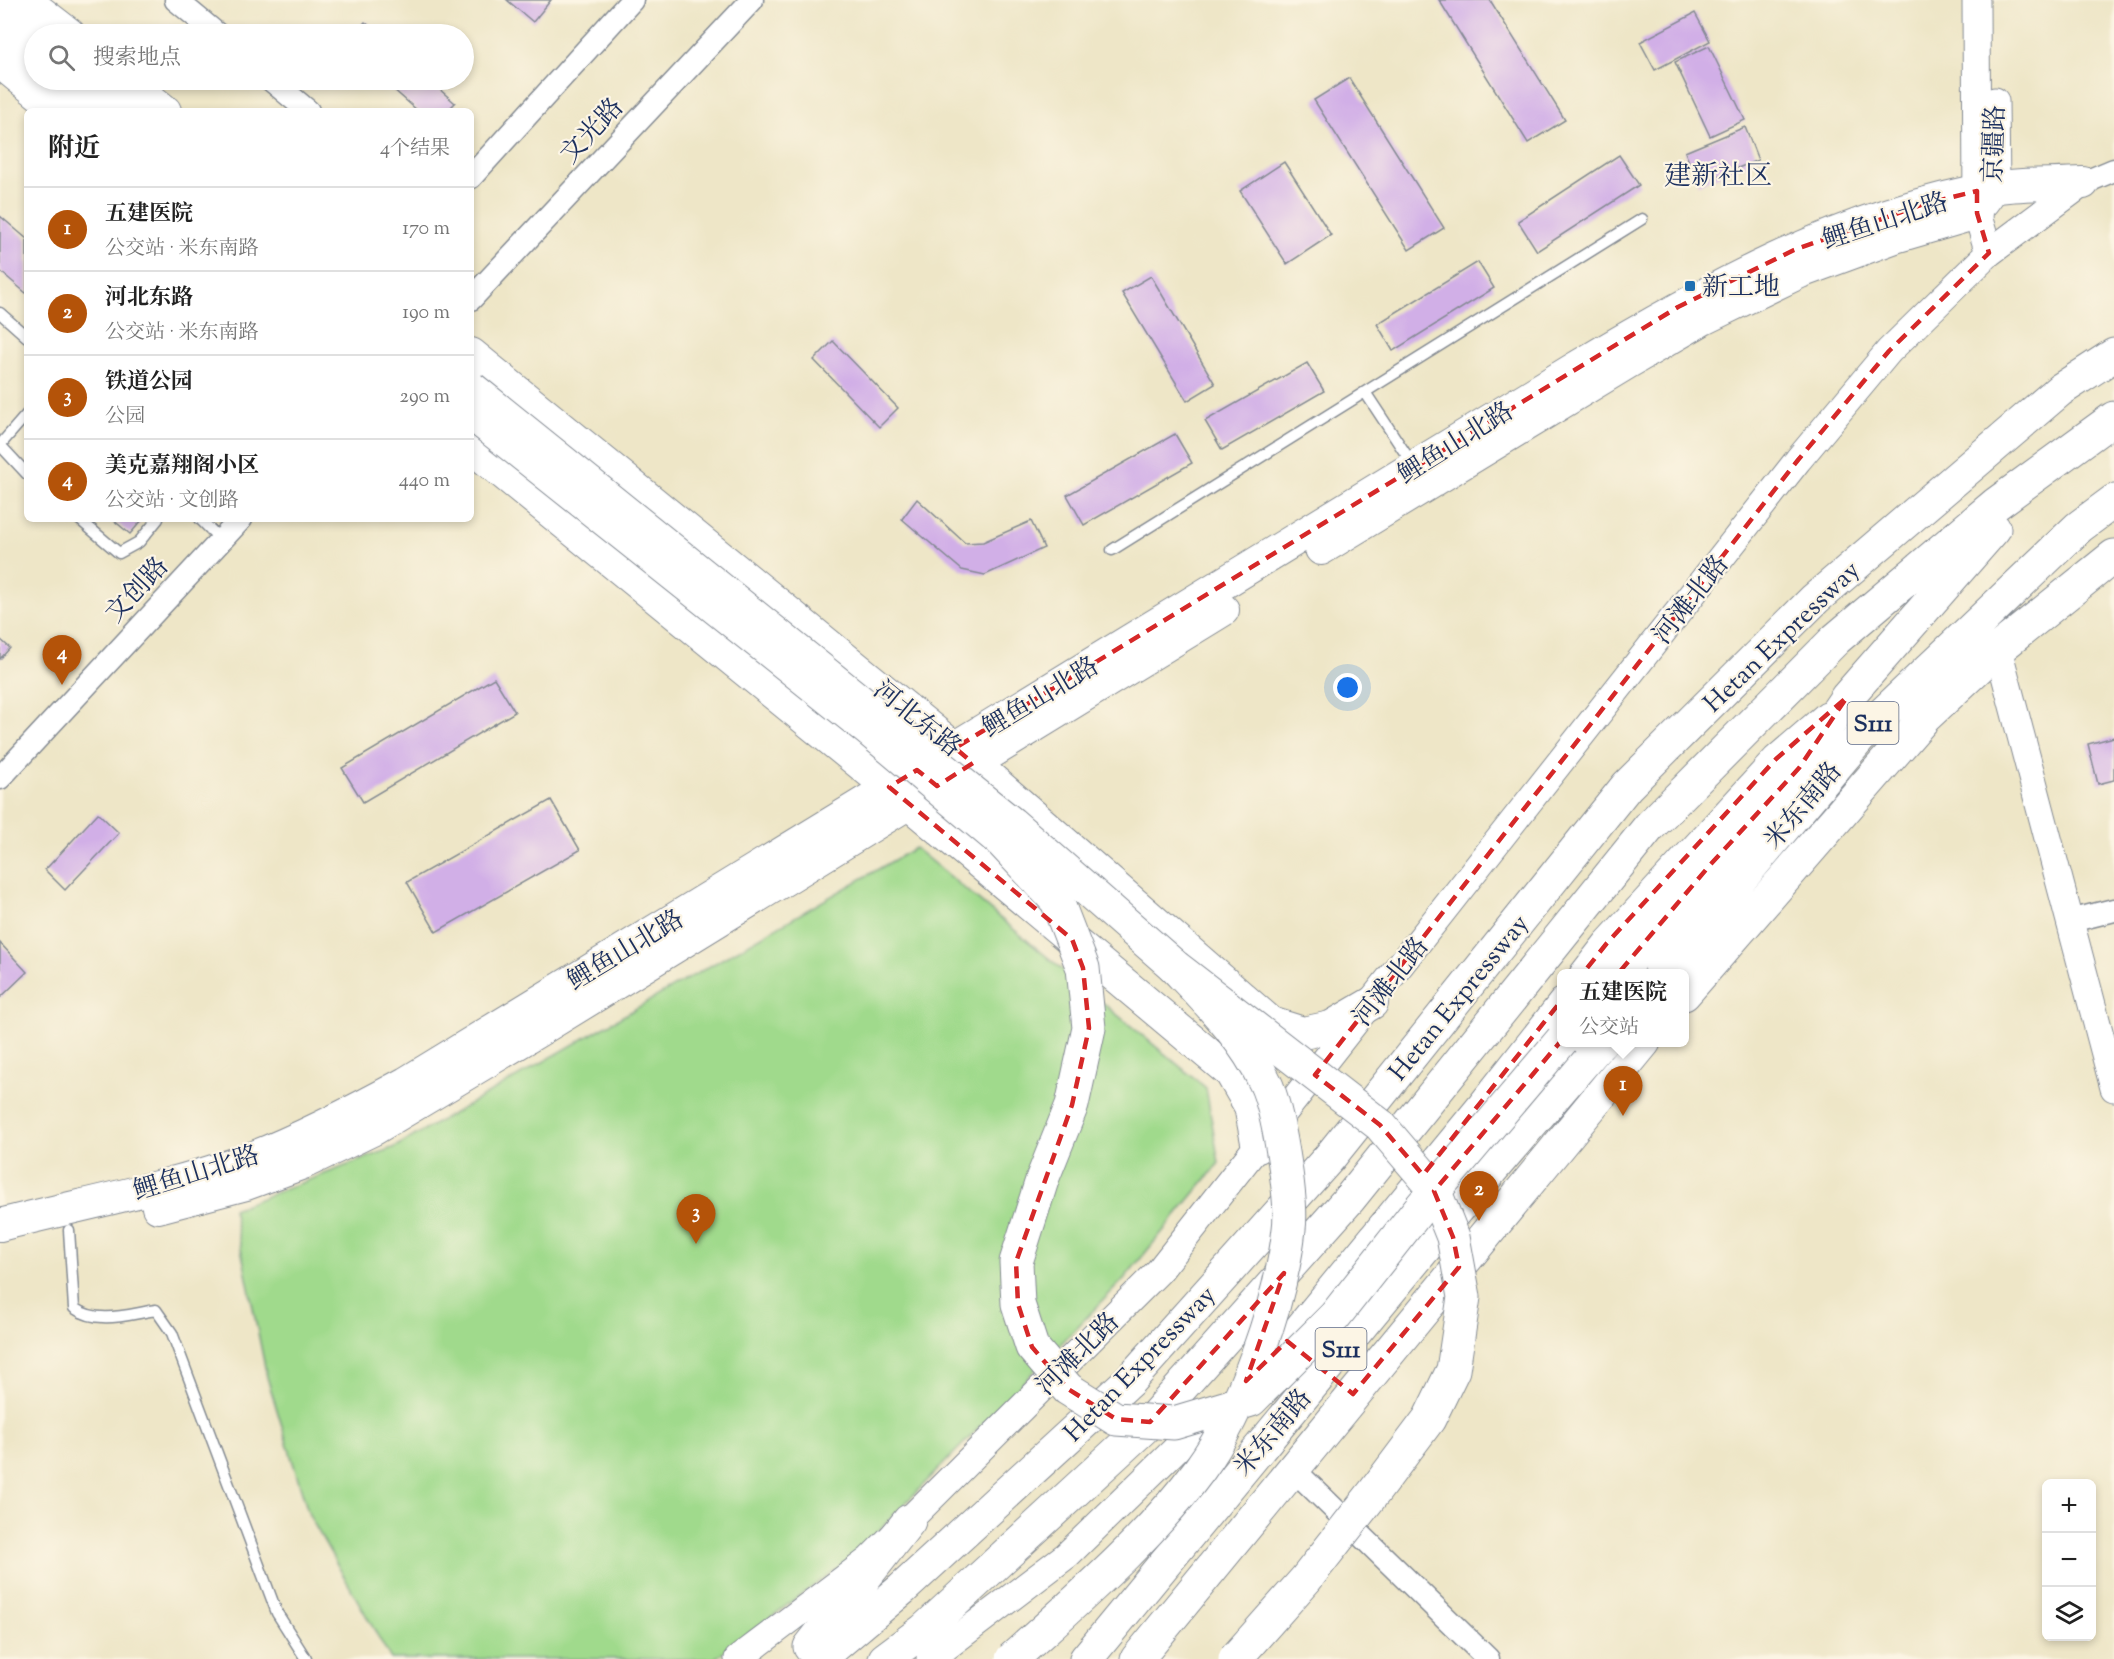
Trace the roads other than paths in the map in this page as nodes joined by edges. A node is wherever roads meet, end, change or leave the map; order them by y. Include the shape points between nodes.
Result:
1 (25, 0) edge
2 (176, 0) edge
3 (632, 0) edge
4 (752, 0) edge
5 (1976, 0) edge
6 (1994, 0) edge
7 (0, 8) edge
8 (56, 24) edge
9 (205, 24) edge
10 (24, 28) edge
11 (0, 31) edge
12 (24, 51) edge
13 (0, 62) edge
14 (24, 82) edge
15 (34, 90) edge
16 (73, 90) edge
17 (102, 90) edge
18 (139, 90) edge
19 (283, 90) edge
20 (56, 108) edge
21 (95, 108) edge
22 (124, 108) edge
23 (161, 108) edge
24 (304, 108) edge
25 (2114, 170) edge
26 (474, 174) edge
27 (2084, 183) junction
28 (1983, 197) junction
29 (1642, 219) dead end
30 (1989, 253) junction
31 (474, 296) edge
32 (0, 313) edge
33 (24, 333) edge
34 (2114, 355) edge
35 (474, 356) edge
36 (474, 390) edge
37 (1365, 392) junction
38 (474, 415) edge
39 (24, 418) edge
40 (2114, 418) edge
41 (2085, 438) junction
42 (474, 449) edge
43 (24, 471) edge
44 (1420, 476) junction
45 (2114, 501) edge
46 (83, 522) edge
47 (156, 522) edge
48 (203, 522) edge
49 (237, 522) edge
50 (221, 540) junction
51 (1112, 550) dead end
52 (2114, 556) edge
53 (1998, 649) junction
54 (1847, 697) junction
55 (964, 756) junction
56 (0, 777) edge
57 (899, 796) junction
58 (2114, 910) edge
59 (2070, 921) junction
60 (1182, 959) junction
61 (1587, 969) edge
62 (1622, 969) edge
63 (1664, 969) edge
64 (1689, 988) edge
65 (1148, 1002) junction
66 (1372, 1003) junction
67 (1557, 1008) edge
68 (1557, 1046) edge
69 (1597, 1047) edge
70 (1640, 1047) edge
71 (2114, 1088) edge
72 (1258, 1147) junction
73 (0, 1225) edge
74 (69, 1230) junction
75 (0, 1247) edge
76 (1287, 1341) junction
77 (1323, 1370) junction
78 (1353, 1394) junction
79 (1292, 1468) junction
80 (909, 1521) junction
81 (306, 1659) edge
82 (738, 1659) edge
83 (800, 1659) edge
84 (819, 1659) edge
85 (885, 1659) edge
86 (930, 1659) edge
87 (1012, 1659) edge
88 (1086, 1659) edge
89 (1137, 1659) edge
90 (1234, 1659) edge
91 (1488, 1659) edge

1 - 8 main road
2 - 9 street
3 - 26 street
4 - 31 street, 文光路
5 - 28 street, 京疆路
6 - 28 street, 京疆路
7 - 10 main road
11 - 12 main road
13 - 14 main road
15 - 20 main road
16 - 21 main road
17 - 22 main road
18 - 23 main road
19 - 24 street
25 - 27 street
27 - 28 main road, 鲤鱼山北路
27 - 30 street, 河滩北路
28 - 30 street
28 - 44 main road, 鲤鱼山北路 via 1895,237 1800,272 1723,310
29 - 37 lane
30 - 66 street, 河滩北路 via 1889,351 1798,460
32 - 33 lane
34 - 84 main road, Hetan Expressway via 2060,390 1815,598 1627,786 1329,1158 1130,1380 902,1589
35 - 55 main road, 河北东路
36 - 60 main road, bridge
37 - 44 lane
37 - 51 lane
38 - 68 main road, bridge via 869,730 1001,841 1058,901 1083,968 1089,1028 1072,1105 1043,1177 1016,1262 1018,1304 1032,1347 1068,1389 1116,1419 1174,1423 1251,1400 1335,1316
39 - 43 lane via 0,446
40 - 41 main road, Hetan Expressway
41 - 54 main road via 1977,545
41 - 85 main road, Hetan Expressway via 1996,504 1836,639 1657,819 1350,1198 1151,1421 924,1630
42 - 57 main road
44 - 55 main road, 鲤鱼山北路
45 - 63 main road, 米东南路 / S111 via 2079,527 1867,729
46 - 47 lane via 119,553 139,542
48 - 50 lane
49 - 50 street, 文创路
50 - 56 street, 文创路
52 - 53 main road, 米东南路 / S111
53 - 59 street
53 - 64 main road, 米东南路 / S111 via 1925,717
54 - 61 street via 1776,759
54 - 62 main road via 1799,768
55 - 57 main road, 鲤鱼山北路
55 - 60 main road, 河北东路
57 - 65 main road
57 - 73 main road, 鲤鱼山北路 via 406,1083 298,1139 230,1165
57 - 74 main road, 鲤鱼山北路 via 538,1031 374,1129 246,1184
58 - 59 street
59 - 71 street
60 - 65 main road via 1182,980 1169,993
60 - 66 main road, 河北东路 via 1271,1023 1303,1033 1330,1026
60 - 87 main road, bridge via 1266,1083 1284,1161 1290,1228 1275,1298 1232,1416 1200,1469 1134,1548
60 - 90 main road, bridge via 1380,1125 1433,1187 1454,1237 1464,1297 1453,1370 1429,1419 1306,1579
65 - 72 main road via 1231,1073 1250,1106
66 - 72 street, 河滩北路
67 - 76 street
69 - 77 main road, 米东南路 / S111
70 - 78 main road, 米东南路 / S111
72 - 80 street, 河滩北路 via 1159,1271
74 - 75 main road, 鲤鱼山北路
74 - 81 lane via 74,1308 86,1317 156,1310 172,1333 277,1613
76 - 77 street
76 - 86 street via 1066,1555
77 - 78 street
77 - 88 main road, 米东南路 / S111
78 - 79 main road, 米东南路 / S111
79 - 89 main road, 米东南路 / S111
79 - 91 street
80 - 82 street, 河滩北路 via 869,1560
80 - 83 main road

